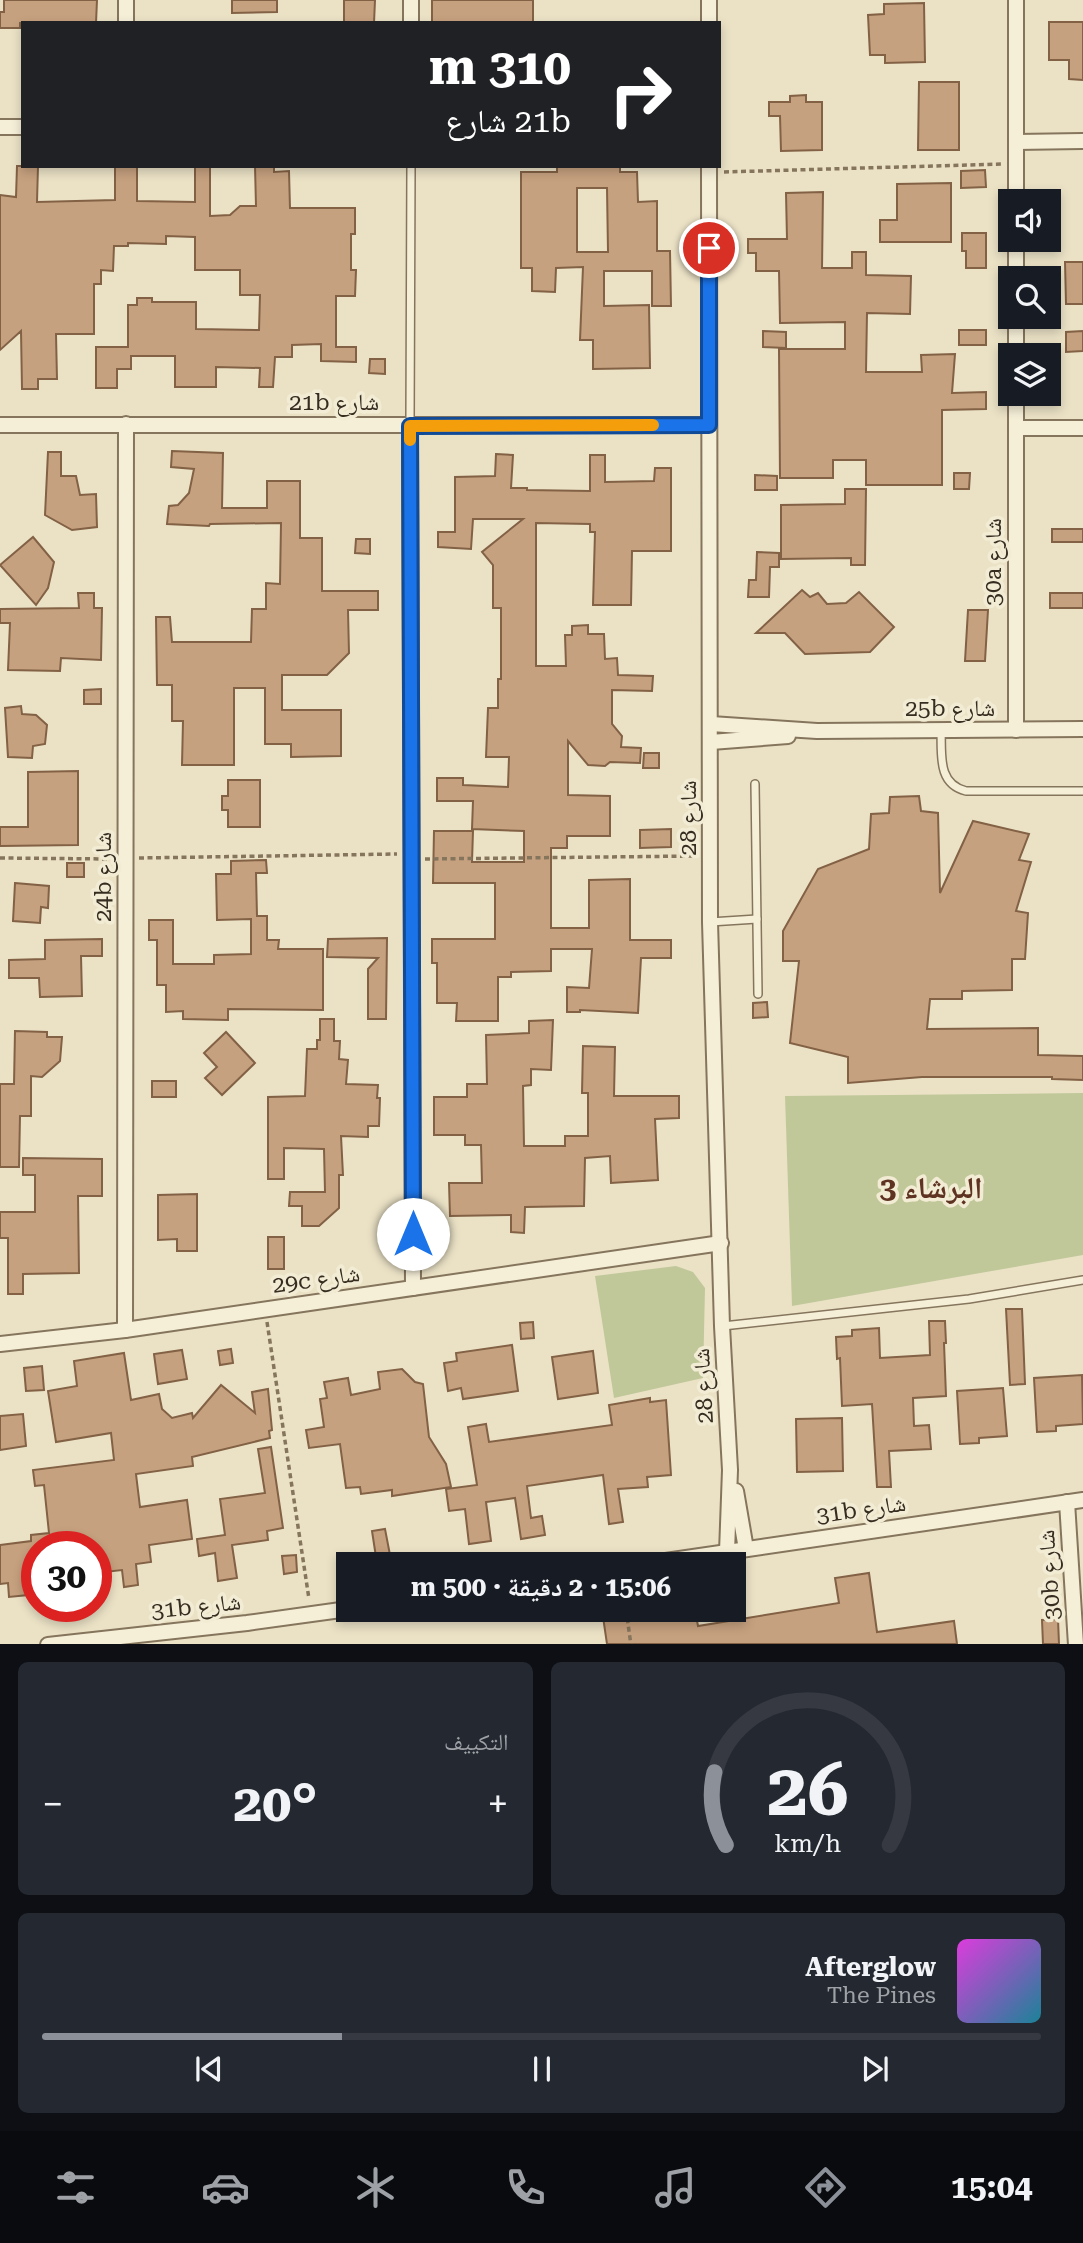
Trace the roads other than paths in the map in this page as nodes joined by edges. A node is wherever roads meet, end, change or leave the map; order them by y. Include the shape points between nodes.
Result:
1 (126, 0) edge
2 (411, 0) edge
3 (709, 0) edge
4 (1016, 0) edge
5 (126, 21) edge
6 (411, 21) edge
7 (709, 21) edge
8 (0, 127) edge
9 (21, 127) edge
10 (1083, 141) edge
11 (1016, 142) junction
12 (411, 168) edge
13 (709, 170) edge
14 (1016, 189) edge
15 (1016, 406) edge
16 (126, 424) junction
17 (0, 425) edge
18 (709, 425) junction
19 (410, 426) junction
20 (1016, 428) junction
21 (1083, 428) edge
22 (711, 724) junction
23 (1083, 729) edge
24 (941, 730) junction
25 (1016, 730) junction
26 (817, 731) junction
27 (711, 742) junction
28 (755, 784) dead end
29 (1083, 791) edge
30 (757, 919) junction
31 (710, 922) junction
32 (758, 994) dead end
33 (721, 1243) junction
34 (1083, 1280) edge
35 (413, 1288) junction
36 (722, 1326) junction
37 (125, 1330) junction
38 (0, 1344) edge
39 (730, 1470) junction
40 (1083, 1500) edge
41 (1067, 1502) junction
42 (746, 1549) junction
43 (727, 1552) joint
44 (336, 1611) edge
45 (48, 1644) edge
46 (1076, 1644) edge

1 - 5 street
2 - 6 street
3 - 7 street
4 - 11 street
8 - 9 street
10 - 11 street
11 - 14 street
12 - 19 lane
13 - 18 street, شارع 28
15 - 20 street, 30a شارع
16 - 17 street, 21b شارع
16 - 19 street, 21b شارع
16 - 37 street, 24b شارع
18 - 19 street, 21b شارع
18 - 22 street, شارع 28
19 - 35 street
20 - 21 street
20 - 25 street, 30a شارع
22 - 26 street, 25b شارع
22 - 27 street, شارع 28
23 - 25 street, 25b شارع
24 - 25 street, 25b شارع
24 - 26 street, 25b شارع
24 - 29 lane via 943,770 956,787 966,791
26 - 27 street, 25b شارع
27 - 31 street, شارع 28
28 - 30 lane
30 - 31 lane
30 - 32 lane
31 - 33 street, شارع 28
33 - 35 street, 29c شارع
33 - 36 street, شارع 28
34 - 36 lane via 969,1299
35 - 37 street, 29c شارع
36 - 39 street, شارع 28
37 - 38 street, 29c شارع
39 - 42 street, شارع 28
39 - 43 street, شارع 28
40 - 41 street, 31b شارع
41 - 42 street, 31b شارع
41 - 46 street, 30b شارع
42 - 43 street, 31b شارع
44 - 45 street, 31b شارع

